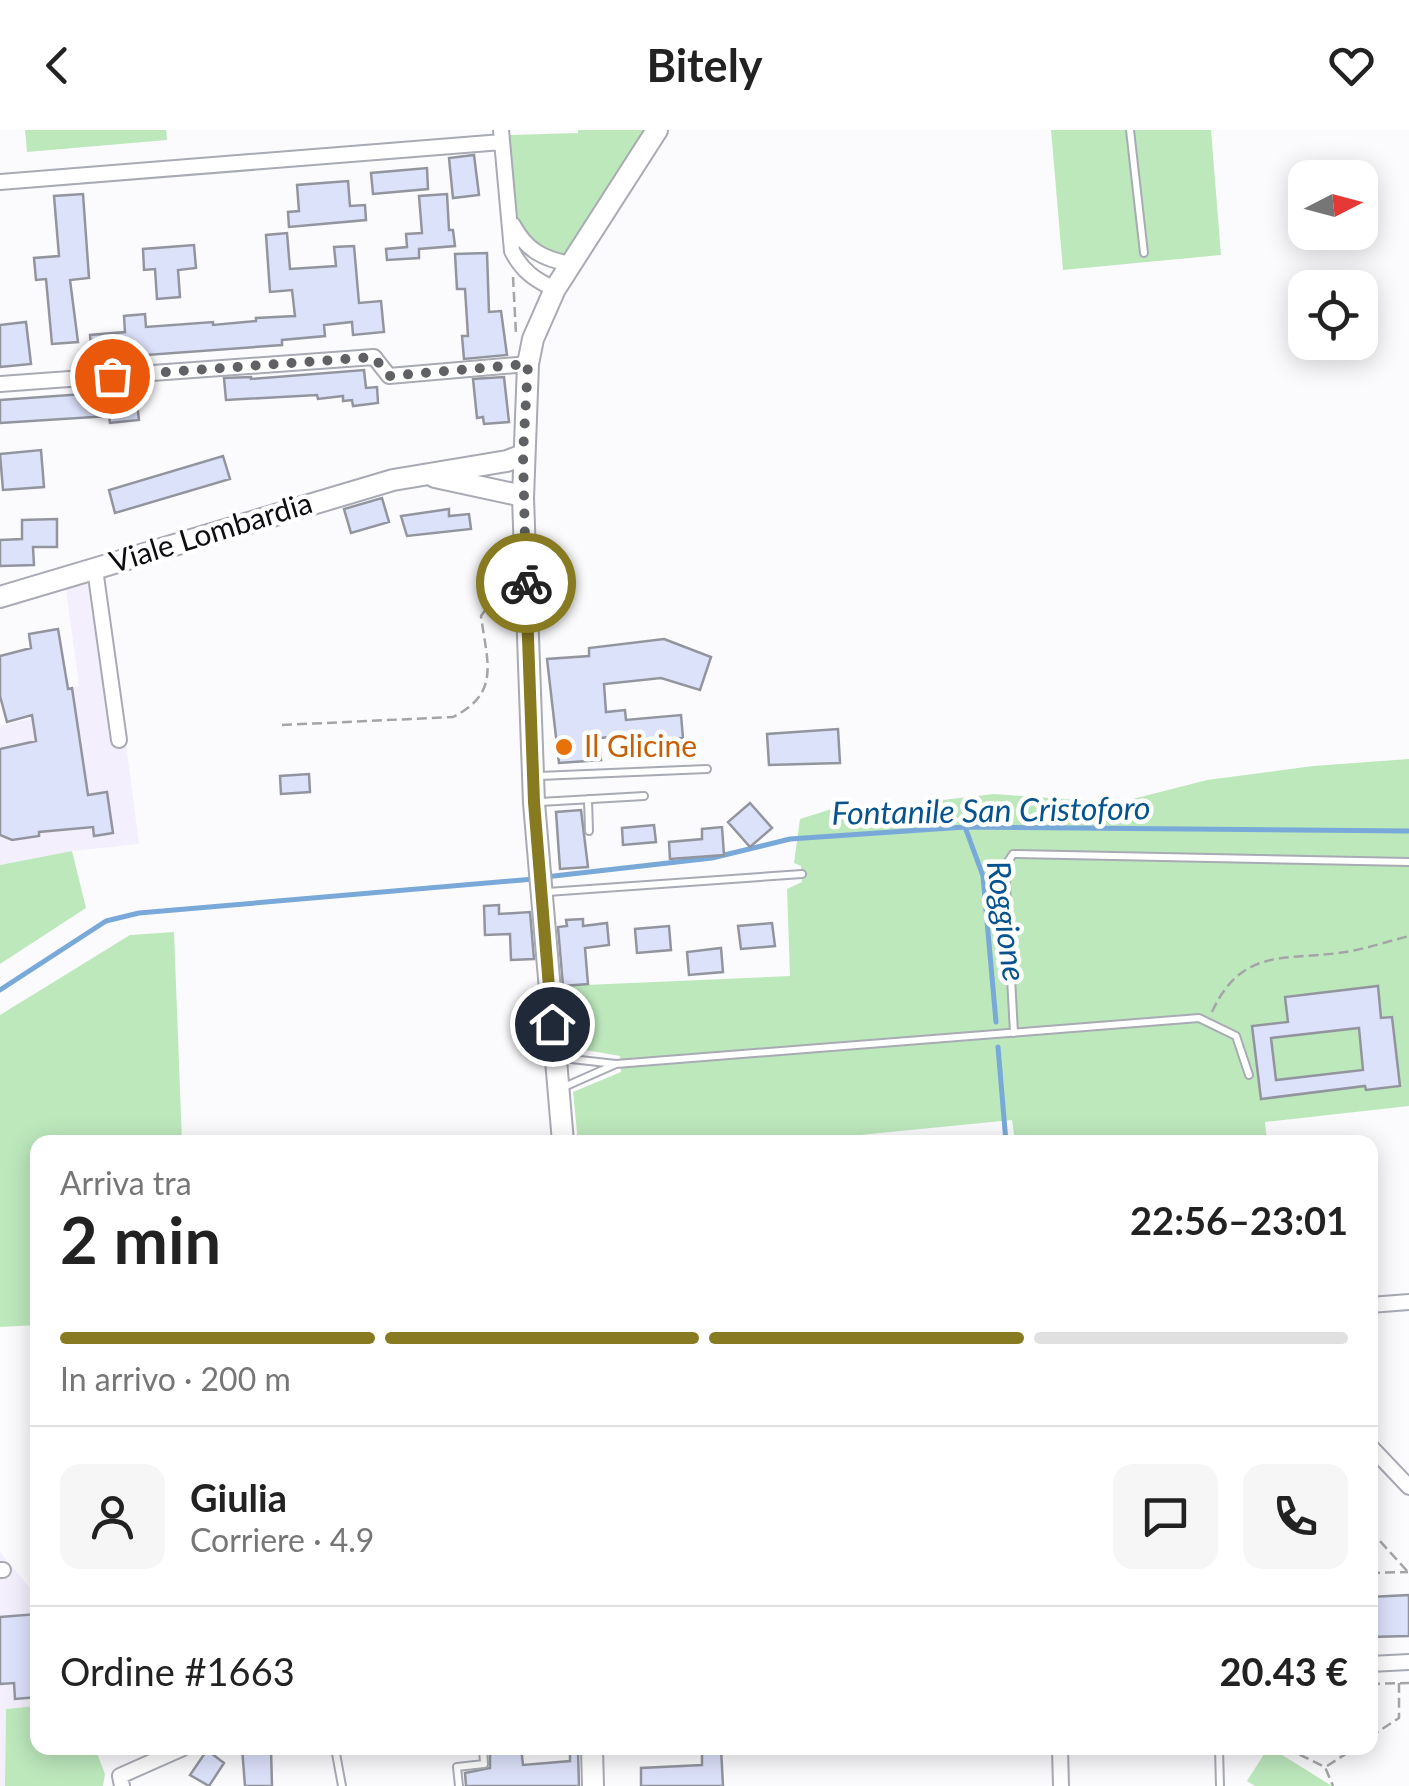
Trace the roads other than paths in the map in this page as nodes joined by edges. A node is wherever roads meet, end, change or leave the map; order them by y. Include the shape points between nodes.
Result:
1 (657, 130) edge
2 (1130, 130) edge
3 (502, 136) edge
4 (0, 182) edge
5 (508, 217) junction
6 (1144, 253) dead end
7 (571, 264) junction
8 (555, 289) junction
9 (522, 365) junction
10 (0, 384) edge
11 (523, 454) junction
12 (423, 474) junction
13 (523, 496) junction
14 (95, 569) junction
15 (0, 596) edge
16 (119, 740) dead end
17 (707, 769) dead end
18 (532, 776) junction
19 (644, 796) dead end
20 (588, 799) junction
21 (534, 802) junction
22 (589, 831) dead end
23 (1409, 862) edge
24 (802, 874) dead end
25 (540, 882) junction
26 (1014, 1033) junction
27 (556, 1058) junction
28 (616, 1064) junction
29 (1249, 1075) dead end
30 (558, 1089) junction
31 (562, 1135) edge
32 (1409, 1302) edge
33 (1378, 1305) edge
34 (1378, 1454) edge
35 (1409, 1486) edge
36 (1409, 1662) edge
37 (1378, 1664) edge
38 (167, 1755) edge
39 (336, 1755) edge
40 (483, 1755) edge
41 (592, 1755) edge
42 (1060, 1755) edge
43 (1218, 1755) edge
44 (122, 1786) edge
45 (342, 1786) edge
46 (458, 1786) edge
47 (593, 1786) edge
48 (1062, 1786) edge
49 (1220, 1786) edge

1 - 7 main road
2 - 6 lane
3 - 4 street
3 - 5 street
5 - 7 street via 538,256
5 - 8 street via 520,266
7 - 8 main road
8 - 9 main road
9 - 10 street via 389,376 374,357
9 - 11 main road
11 - 12 main road, Viale Lombardia
11 - 13 main road
12 - 13 main road, Viale Lombardia
12 - 14 main road, Viale Lombardia
13 - 18 main road
14 - 15 main road, Viale Lombardia
14 - 16 street
17 - 18 lane
18 - 21 main road
19 - 20 lane
20 - 21 lane
20 - 22 lane
21 - 25 main road
23 - 26 lane via 1013,854 1005,866
24 - 25 lane
25 - 27 main road
26 - 28 lane
26 - 29 lane via 1199,1018 1236,1036
27 - 28 lane
27 - 30 main road
28 - 30 lane
30 - 31 main road
32 - 33 street
34 - 35 street
36 - 37 street
38 - 44 street via 120,1776
39 - 45 lane
40 - 46 lane via 484,1764 456,1767
41 - 47 main road
42 - 48 street
43 - 49 lane

